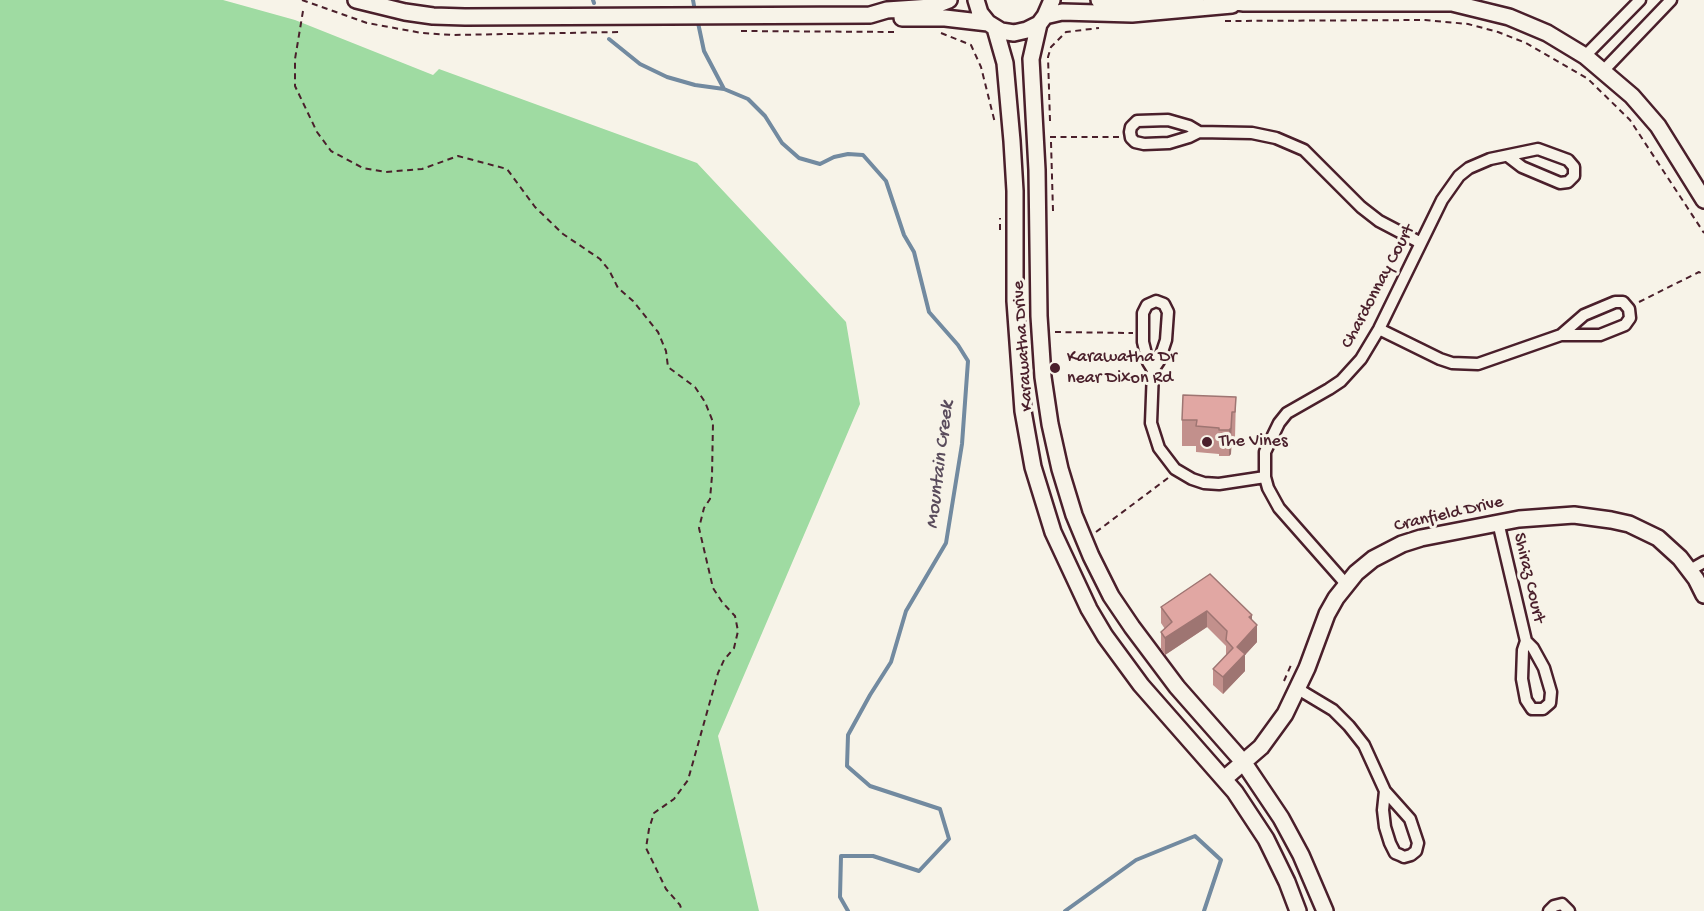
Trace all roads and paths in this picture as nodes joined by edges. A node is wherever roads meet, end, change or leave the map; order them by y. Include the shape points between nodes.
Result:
1 (356, 0) edge
2 (949, 0) edge
3 (976, 0) edge
4 (1052, 0) edge
5 (1099, 0) edge
6 (1210, 0) edge
7 (1221, 0) edge
8 (1640, 0) edge
9 (1671, 0) edge
10 (1244, 3) junction
11 (303, 11) dead end
12 (870, 15) junction
13 (1042, 20) junction
14 (1222, 21) dead end
15 (992, 26) junction
16 (1108, 28) dead end
17 (740, 31) dead end
18 (937, 31) dead end
19 (902, 32) dead end
20 (1585, 56) junction
21 (1048, 57) dead end
22 (1604, 70) junction
23 (996, 129) dead end
24 (1130, 132) junction
25 (1199, 132) junction
26 (1050, 138) dead end
27 (1509, 157) junction
28 (1704, 200) edge
29 (1704, 233) edge
30 (1421, 243) junction
31 (1704, 275) edge
32 (1629, 309) junction
33 (1379, 329) junction
34 (1128, 333) dead end
35 (1561, 335) junction
36 (1055, 342) dead end
37 (1153, 370) junction
38 (1175, 469) junction
39 (1266, 477) junction
40 (1498, 522) junction
41 (1096, 532) dead end
42 (1704, 562) edge
43 (1690, 570) junction
44 (1346, 584) junction
45 (1704, 595) edge
46 (1526, 641) junction
47 (1291, 664) dead end
48 (1283, 682) dead end
49 (1298, 689) junction
50 (1244, 763) junction
51 (1224, 779) junction
52 (1385, 791) junction
53 (682, 911) edge
54 (1298, 911) edge
55 (1325, 911) edge
56 (1549, 911) edge
57 (1569, 911) edge

1 - 12 main road via 433,16
2 - 12 main road via 931,7
3 - 15 main road, Karawatha Drive via 980,13
4 - 13 main road, Karawatha Drive
5 - 6 main road
7 - 10 main road
8 - 20 street
9 - 22 street
10 - 13 main road via 1132,14 1062,12
10 - 20 main road via 1452,3 1509,17 1547,33
11 - 53 path via 295,86 317,132 331,151 363,168 386,172 422,169 458,156 507,169 535,207 563,234 600,259 618,288 658,332 668,367 695,387 709,412 713,422 710,499 699,528 713,588 735,616 738,631 734,648 718,673 688,780 674,799 654,813 646,848
12 - 15 main road via 945,18
13 - 15 main road via 1014,33
13 - 50 main road, Karawatha Drive via 1031,59 1039,316 1043,377 1060,469 1082,535 1116,604 1177,687
14 - 29 path via 1425,20 1468,24 1526,44 1588,79 1630,120
15 - 51 main road, Karawatha Drive via 1005,63 1012,141 1015,301 1023,411 1042,499 1069,568 1105,636 1141,685
16 - 21 path via 1066,32 1051,47
17 - 19 path
18 - 23 path via 971,45 981,67
20 - 22 main road
22 - 28 main road via 1658,126
24 - 25 street via 1135,142 1169,144
24 - 25 street via 1133,123 1142,120 1168,120
24 - 26 path via 1116,138
25 - 30 street via 1252,133 1289,142 1314,159 1371,215
27 - 27 street, Chardonnay Court via 1538,149 1568,160 1574,167 1574,176 1569,182 1560,183
27 - 30 street, Chardonnay Court via 1479,163 1459,176
30 - 33 street, Chardonnay Court
31 - 32 path via 1699,272
32 - 35 street via 1623,302 1615,302 1584,315
32 - 35 street via 1630,318 1624,325 1599,334
33 - 35 street via 1440,359 1465,364 1489,362
33 - 39 street, Chardonnay Court via 1361,359 1341,381 1287,413 1279,423 1265,452
34 - 36 path via 1055,332
37 - 37 street via 1143,342 1143,313 1147,305 1161,302 1168,312 1167,333
37 - 38 street via 1153,436
38 - 39 street via 1192,479 1219,484
38 - 41 path via 1164,482
39 - 44 street, Chardonnay Court via 1279,508
40 - 43 main road, Cranfield Drive via 1574,515 1629,524 1658,538
40 - 44 main road, Cranfield Drive via 1402,544 1373,559
40 - 46 street, Shiraz Court
42 - 43 street
43 - 45 main road, Cranfield Drive
44 - 49 main road, Cranfield Drive via 1327,614
46 - 46 street, Shiraz Court via 1544,668 1551,692 1550,703 1542,709 1532,709 1526,700 1522,679
47 - 48 path
49 - 50 main road, Cranfield Drive via 1270,737
49 - 52 street via 1333,710 1349,726 1364,745
50 - 51 main road, Cranfield Drive
50 - 55 main road, Karawatha Drive via 1292,836
51 - 54 main road, Karawatha Drive via 1266,838
52 - 52 street via 1410,819 1418,843 1411,855 1395,853 1390,843 1383,810
56 - 57 street via 1562,904

